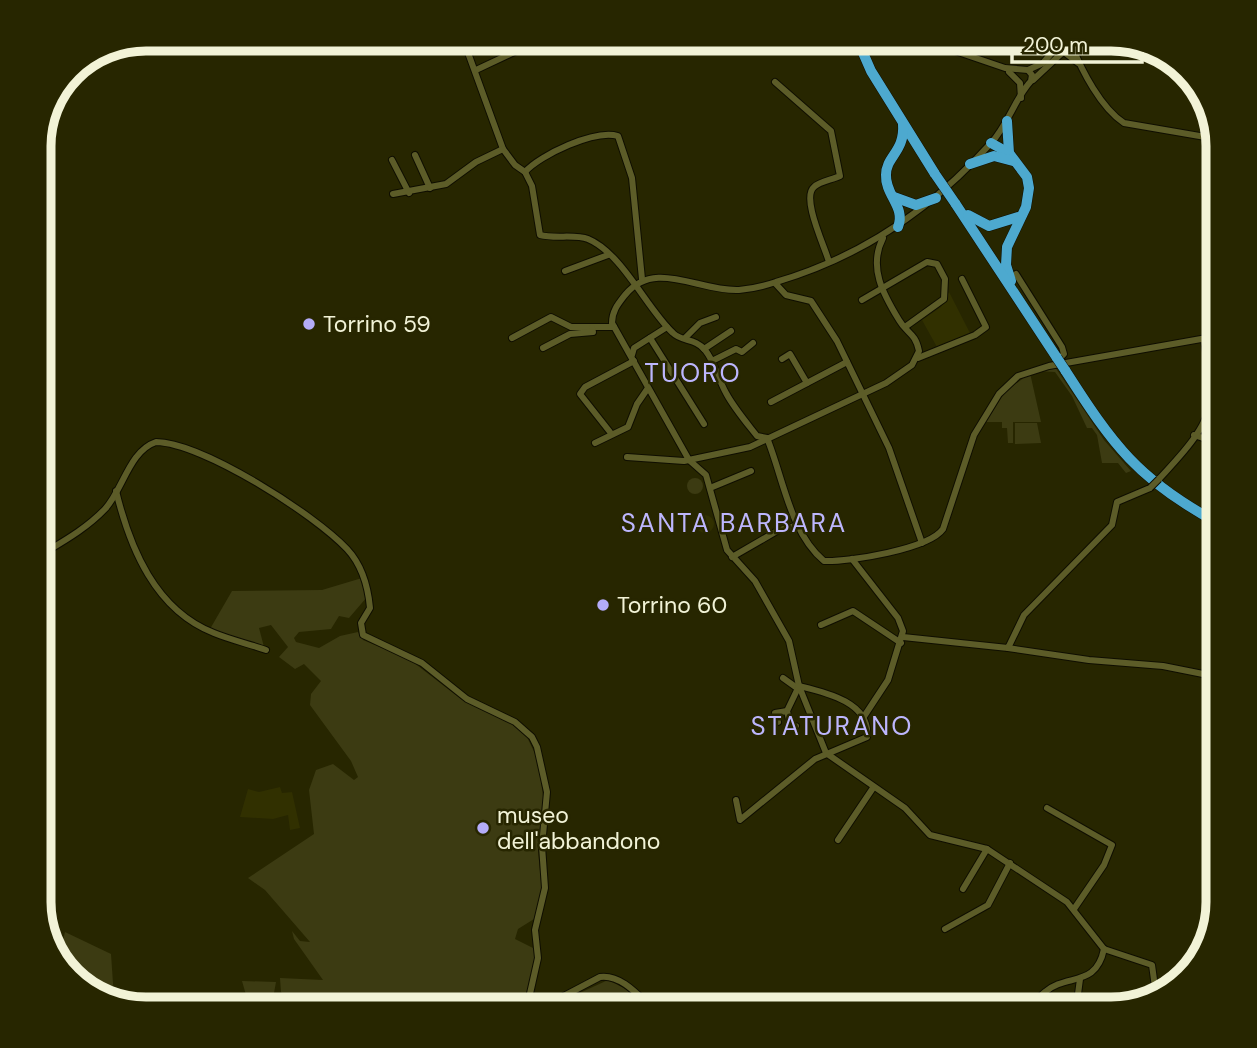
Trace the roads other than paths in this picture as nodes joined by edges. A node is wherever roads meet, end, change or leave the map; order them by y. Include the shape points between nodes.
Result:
1 (468, 51) edge
2 (515, 51) edge
3 (863, 51) edge
4 (957, 51) edge
5 (1052, 51) edge
6 (1064, 51) joint
7 (1074, 51) edge
8 (1079, 64) junction
9 (476, 70) junction
10 (1028, 70) junction
11 (1023, 80) junction
12 (775, 82) dead end
13 (902, 121) junction
14 (1007, 121) junction
15 (1205, 137) edge
16 (991, 143) junction
17 (503, 149) junction
18 (899, 151) junction
19 (415, 155) dead end
20 (924, 155) junction
21 (1008, 157) junction
22 (393, 160) dead end
23 (970, 164) junction
24 (525, 172) junction
25 (430, 188) junction
26 (409, 193) junction
27 (393, 194) dead end
28 (936, 198) junction
29 (902, 206) junction
30 (957, 206) junction
31 (912, 217) junction
32 (1018, 217) junction
33 (898, 227) junction
34 (884, 237) junction
35 (608, 256) junction
36 (829, 262) junction
37 (565, 271) dead end
38 (1016, 274) dead end
39 (962, 279) dead end
40 (639, 280) junction
41 (775, 282) junction
42 (883, 289) junction
43 (1014, 292) junction
44 (862, 300) dead end
45 (716, 317) dead end
46 (614, 327) junction
47 (667, 327) junction
48 (905, 327) junction
49 (592, 328) junction
50 (731, 331) dead end
51 (512, 338) dead end
52 (650, 338) junction
53 (685, 338) junction
54 (1204, 339) joint
55 (753, 344) dead end
56 (543, 348) dead end
57 (704, 349) junction
58 (1206, 350) edge
59 (633, 358) junction
60 (918, 358) junction
61 (782, 359) dead end
62 (712, 361) junction
63 (847, 362) junction
64 (1053, 362) junction
65 (807, 383) junction
66 (648, 388) junction
67 (862, 392) junction
68 (771, 402) dead end
69 (1206, 415) edge
70 (704, 424) dead end
71 (610, 432) dead end
72 (1194, 435) junction
73 (767, 438) junction
74 (1206, 439) edge
75 (595, 443) dead end
76 (627, 457) dead end
77 (689, 460) junction
78 (751, 471) dead end
79 (710, 488) junction
80 (116, 491) junction
81 (1206, 516) edge
82 (799, 525) junction
83 (922, 543) junction
84 (51, 548) edge
85 (732, 557) junction
86 (852, 559) junction
87 (821, 625) dead end
88 (902, 640) junction
89 (1008, 648) junction
90 (266, 650) dead end
91 (1206, 674) edge
92 (783, 678) dead end
93 (798, 687) junction
94 (787, 711) junction
95 (863, 718) junction
96 (778, 722) dead end
97 (796, 726) dead end
98 (826, 753) junction
99 (873, 788) junction
100 (736, 800) dead end
101 (1047, 808) dead end
102 (838, 840) dead end
103 (988, 849) junction
104 (1010, 863) junction
105 (964, 888) dead end
106 (1074, 909) junction
107 (946, 929) dead end
108 (1104, 948) junction
109 (1080, 979) junction
110 (1155, 986) edge
111 (529, 997) edge
112 (562, 997) edge
113 (639, 997) edge
114 (1041, 997) edge
115 (1078, 997) edge

1 - 9 street
2 - 9 street
3 - 13 highway
4 - 11 street via 1005,68
5 - 10 street via 1043,63
6 - 8 street
6 - 11 street
7 - 8 street
8 - 15 street via 1124,123
9 - 17 street
10 - 11 street
10 - 11 street via 1032,75
11 - 14 street via 1021,98
12 - 36 street via 831,131 840,176 813,187 810,193
13 - 18 highway
13 - 20 highway
14 - 16 street
14 - 21 highway
16 - 21 highway
16 - 23 street
17 - 24 street
17 - 25 street via 446,184
18 - 20 highway
18 - 29 highway via 887,168 887,183
19 - 25 street
20 - 30 highway, bridge
21 - 23 highway via 986,157
21 - 32 highway via 1027,177 1029,188 1029,198
22 - 26 street
23 - 28 street
24 - 35 street via 536,202 540,235 589,240
24 - 40 street via 533,163 575,143 618,136 632,178
25 - 26 street
26 - 27 street
28 - 29 highway
28 - 31 street
29 - 31 highway via 911,208
29 - 33 highway
30 - 32 highway via 975,222 989,226
30 - 43 highway
31 - 33 street
32 - 43 highway via 1006,265
33 - 34 street
34 - 36 street
34 - 42 street via 875,262
35 - 37 street
35 - 40 street
36 - 41 street
38 - 64 street via 1062,347 1062,358
39 - 60 street via 986,327
40 - 41 street via 659,277 739,290
40 - 46 street via 613,312
40 - 47 street
41 - 63 street via 786,295 816,305
42 - 44 street
42 - 48 street
42 - 48 street via 927,262 941,268 947,285 944,299
43 - 64 highway
45 - 53 street via 700,323
46 - 49 street
46 - 59 street
47 - 52 street
47 - 53 street via 678,338
48 - 60 street via 914,335
49 - 51 street via 571,327 551,317
49 - 56 street via 593,332 570,334
50 - 57 street
52 - 59 street via 634,348
52 - 70 street
53 - 57 street
54 - 58 street
54 - 64 street
55 - 62 street via 743,352 736,349
57 - 62 street
59 - 66 street
59 - 71 street via 580,394
60 - 67 street via 886,383
61 - 65 street via 790,355
62 - 73 street via 727,395 757,436
63 - 65 street
63 - 67 street
64 - 81 highway, bridge via 1065,370 1105,432 1147,479
64 - 83 street via 1024,372 999,394 964,456 946,523 934,539
65 - 68 street
66 - 75 street via 628,427
66 - 77 street
67 - 73 street
67 - 83 street via 890,448
69 - 72 street
72 - 74 street
72 - 89 street, bridge via 1150,488 1117,502 1112,525 1024,615
73 - 77 street via 739,451
73 - 82 street
76 - 77 street
77 - 79 street via 703,471
78 - 79 street
79 - 85 street via 720,534
80 - 84 street via 87,526
80 - 90 street via 125,530 140,564 182,615 214,633
80 - 111 street via 142,449 162,442 252,479 288,500 347,549 363,572 370,608 361,623 363,635 422,663 467,699 515,722 532,737 547,792 542,846 545,888 535,930 538,958
82 - 85 street via 777,531
82 - 86 street via 824,561
83 - 86 street
85 - 93 street via 755,581 789,641
86 - 88 street via 898,618
87 - 88 street via 853,611
88 - 89 street
88 - 95 street via 888,680
89 - 91 street
92 - 93 street
93 - 94 street
93 - 95 street via 843,697
93 - 98 street
94 - 96 street via 775,713
94 - 97 street via 790,724
95 - 98 street via 867,737
98 - 99 street
98 - 100 street via 740,820
99 - 102 street
99 - 103 street via 915,817 925,832
101 - 106 street via 1112,845
103 - 104 street
103 - 105 street
104 - 106 street
104 - 107 street via 988,905
106 - 108 street
108 - 109 street via 1098,966
108 - 110 street via 1152,965
109 - 114 street via 1046,990
109 - 115 street
112 - 113 street via 608,976

